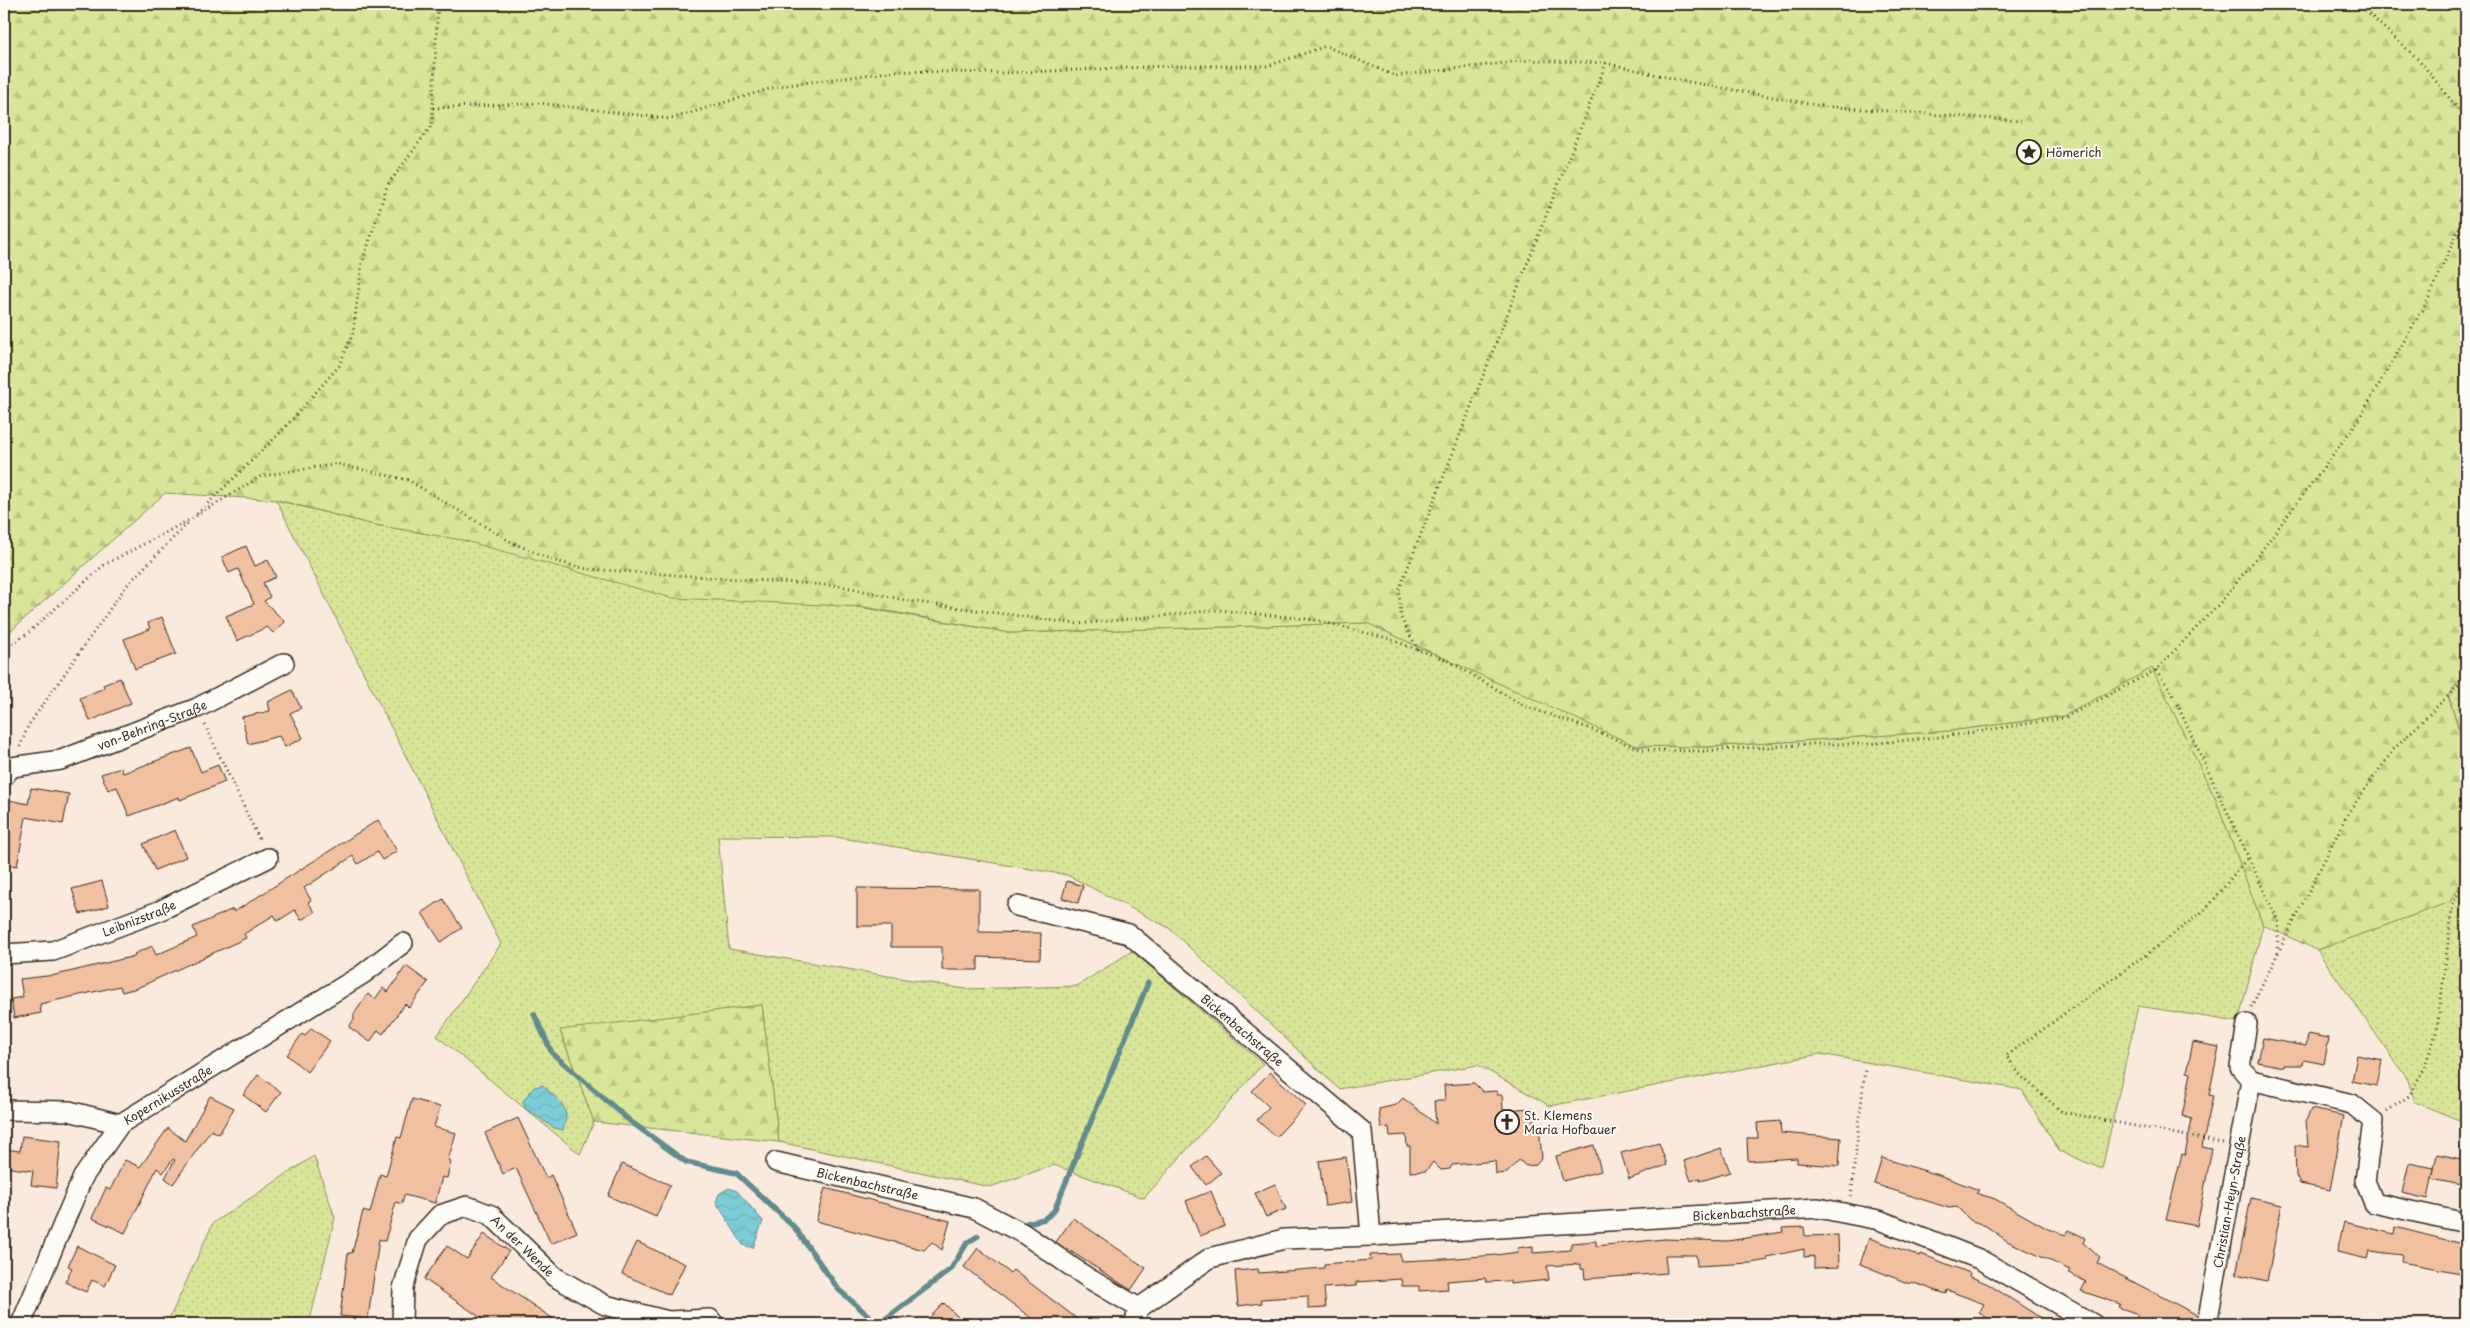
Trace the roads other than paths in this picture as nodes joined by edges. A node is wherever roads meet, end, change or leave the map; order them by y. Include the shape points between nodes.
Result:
1 (284, 663) dead end
2 (8, 771) edge
3 (268, 858) road end
4 (1018, 906) dead end
5 (403, 943) dead end
6 (4, 954) edge
7 (2247, 1024) road end
8 (2251, 1080) junction
9 (4, 1110) edge
10 (120, 1124) junction
11 (776, 1162) dead end
12 (2466, 1223) edge
13 (1371, 1236) junction
14 (1137, 1316) edge
15 (21, 1324) edge
16 (402, 1324) edge
17 (714, 1324) edge
18 (2093, 1324) edge
19 (2207, 1324) edge

1 - 2 street, von-Behring-Straße via 197,708 62,760
3 - 6 street, Leibnizstraße via 159,911 53,951
4 - 13 street, Bickenbachstraße via 1129,934 1362,1131
5 - 10 street, Kopernikusstraße via 363,974
7 - 8 street via 2240,1067
8 - 12 street via 2352,1104 2373,1121 2365,1181 2374,1203
8 - 19 street, Christian-Heyn-Straße
9 - 10 street via 69,1111
10 - 15 street, Kopernikusstraße via 82,1177
11 - 14 street, Bickenbachstraße via 974,1208 1024,1234
13 - 14 street, Bickenbachstraße via 1284,1239 1210,1258
13 - 18 street, Bickenbachstraße via 1818,1208 1878,1220 1979,1259
16 - 17 street, An der Wende via 403,1288 418,1239 440,1216 467,1206 491,1215 555,1277 605,1305 668,1322 710,1319

